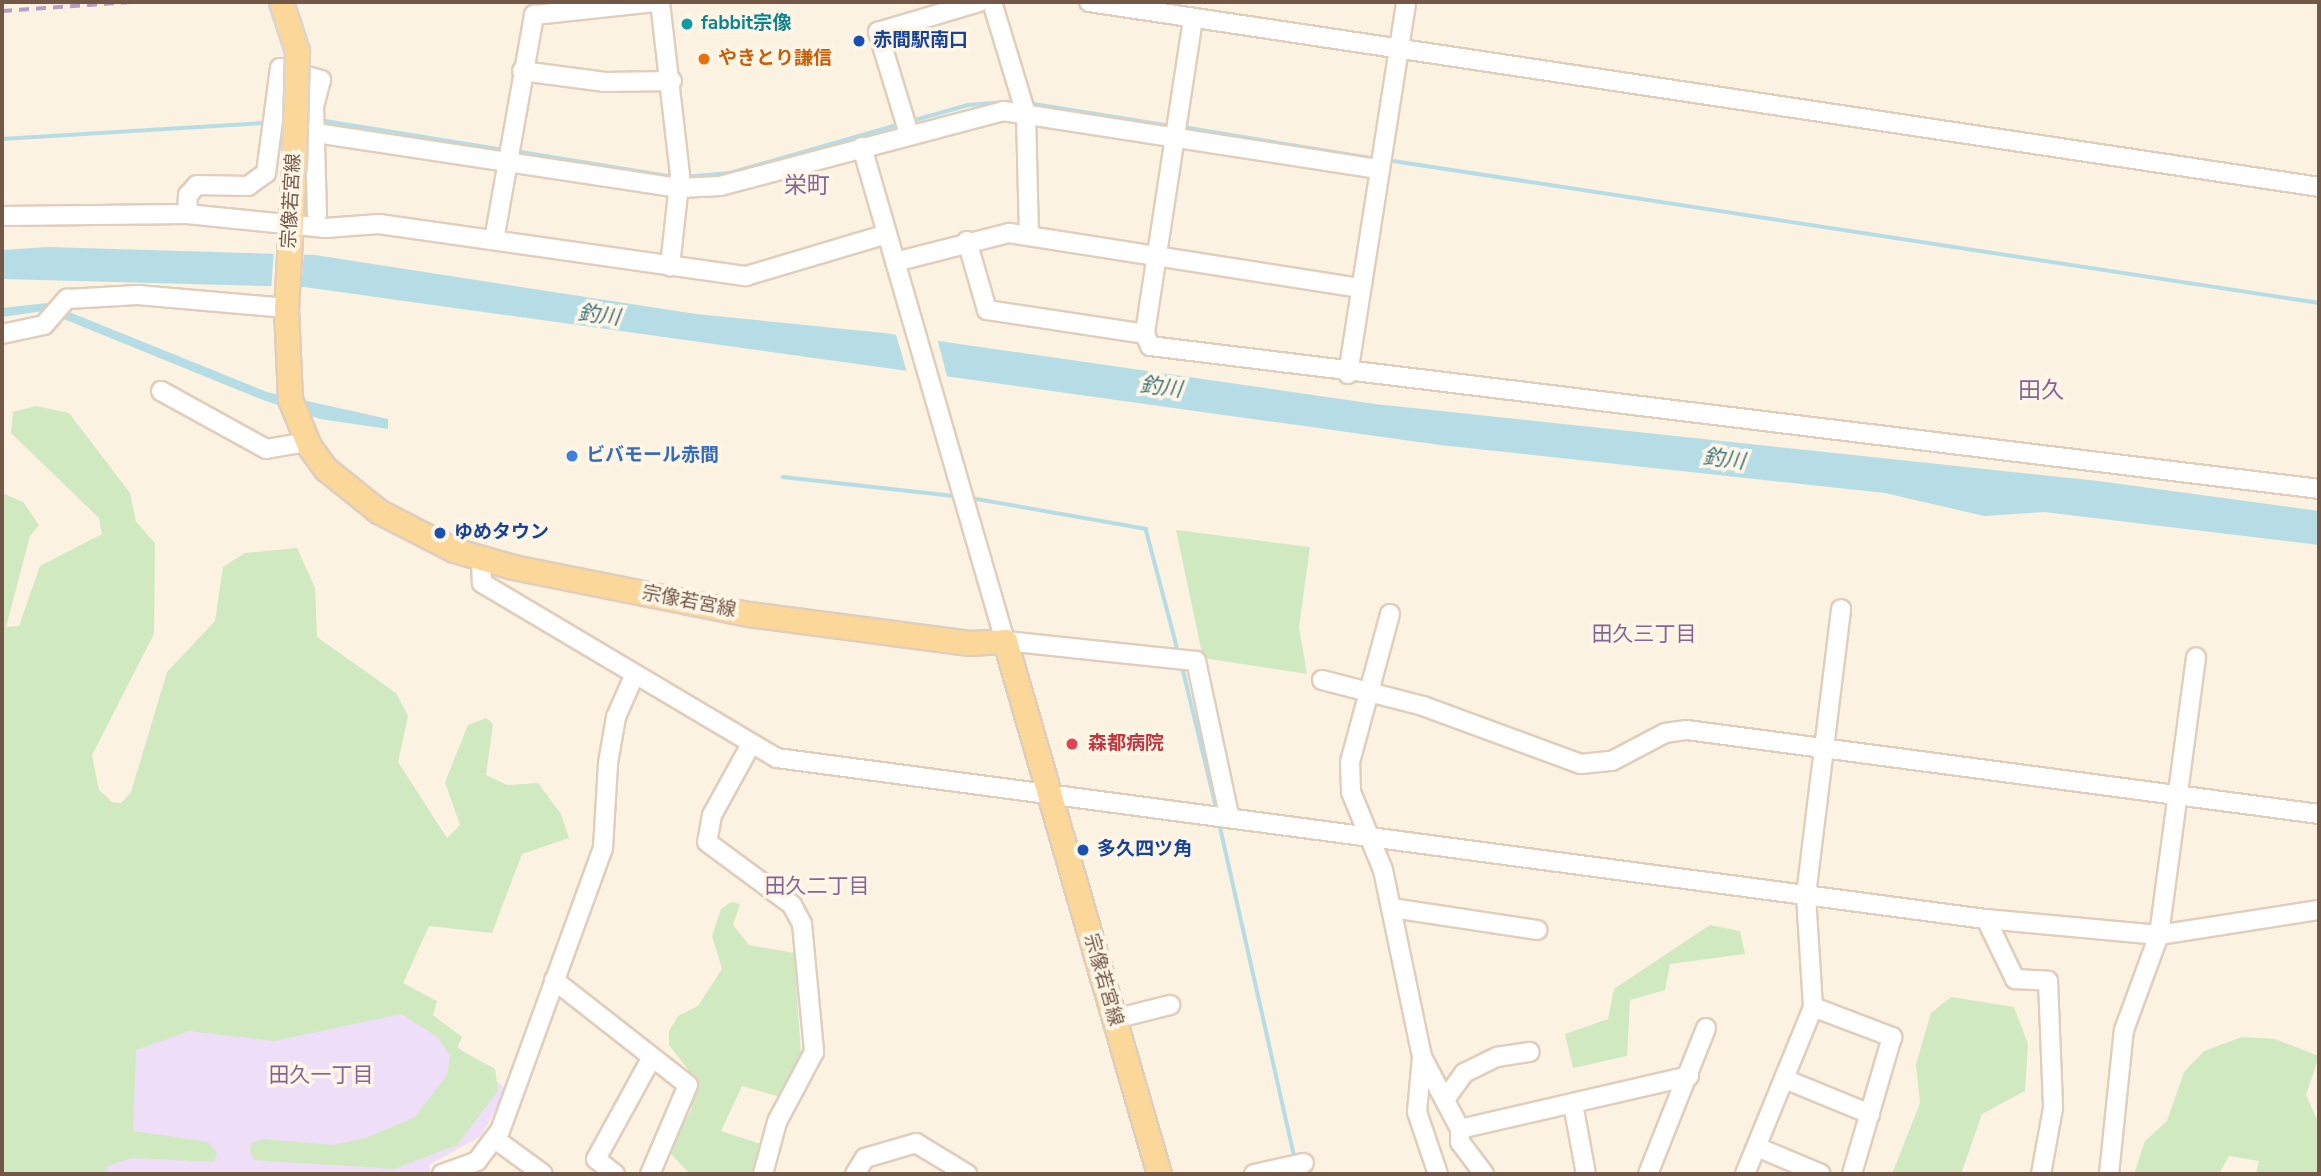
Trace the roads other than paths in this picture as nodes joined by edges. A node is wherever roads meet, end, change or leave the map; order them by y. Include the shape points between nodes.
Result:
1 (281, 2) edge
2 (654, 2) edge
3 (660, 2) edge
4 (979, 2) edge
5 (992, 2) edge
6 (1089, 2) edge
7 (1406, 2) edge
8 (1194, 19) junction
9 (1398, 47) junction
10 (522, 71) junction
11 (672, 81) junction
12 (1026, 114) junction
13 (316, 133) junction
14 (909, 134) junction
15 (1176, 138) junction
16 (862, 147) junction
17 (507, 163) junction
18 (1379, 169) junction
19 (2319, 187) edge
20 (680, 188) junction
21 (187, 214) junction
22 (317, 214) dead end
23 (2, 216) edge
24 (290, 229) junction
25 (887, 234) junction
26 (1029, 234) junction
27 (494, 240) junction
28 (967, 242) junction
29 (1158, 255) junction
30 (895, 262) junction
31 (670, 266) junction
32 (1361, 288) junction
33 (286, 306) junction
34 (2, 334) edge
35 (1145, 334) junction
36 (1348, 373) junction
37 (161, 391) dead end
38 (307, 442) junction
39 (2319, 489) edge
40 (481, 559) junction
41 (1841, 610) dead end
42 (1390, 614) dead end
43 (1004, 641) junction
44 (2196, 657) dead end
45 (634, 676) junction
46 (1322, 680) dead end
47 (1373, 691) junction
48 (750, 747) junction
49 (1821, 752) junction
50 (1048, 790) junction
51 (2179, 797) junction
52 (2319, 814) edge
53 (1229, 815) junction
54 (1367, 836) junction
55 (1807, 895) junction
56 (1392, 908) junction
57 (2319, 910) edge
58 (1986, 919) junction
59 (1537, 930) dead end
60 (2159, 935) junction
61 (554, 980) junction
62 (1170, 1005) dead end
63 (1813, 1007) junction
64 (1114, 1018) junction
65 (1706, 1028) dead end
66 (1530, 1052) dead end
67 (652, 1057) junction
68 (1422, 1057) junction
69 (1689, 1076) junction
70 (1787, 1080) junction
71 (1446, 1098) junction
72 (1573, 1104) junction
73 (1870, 1114) junction
74 (1460, 1129) junction
75 (495, 1139) junction
76 (1757, 1147) junction
77 (1304, 1163) dead end
78 (612, 1173) edge
79 (442, 1174) edge
80 (543, 1174) edge
81 (650, 1174) edge
82 (763, 1174) edge
83 (855, 1174) edge
84 (967, 1174) edge
85 (1159, 1174) edge
86 (1254, 1174) edge
87 (1438, 1174) edge
88 (1484, 1174) edge
89 (1586, 1174) edge
90 (1648, 1174) edge
91 (1745, 1174) edge
92 (1821, 1174) edge
93 (1852, 1174) edge
94 (2041, 1174) edge
95 (2109, 1174) edge

1 - 24 main road, 宗像若宮線, bridge via 297,51
2 - 10 street via 534,16
3 - 11 street
4 - 14 street via 878,32
5 - 12 street
6 - 8 street
7 - 9 street
8 - 9 street
8 - 15 street
9 - 18 street
9 - 19 street
10 - 11 street via 605,82
10 - 17 street
11 - 20 street
12 - 14 street via 977,115
12 - 15 street
12 - 26 street
13 - 17 street
13 - 21 street via 321,80 280,68 266,173 248,186 197,185 188,195
13 - 22 street
14 - 16 street
15 - 18 street
15 - 29 street
16 - 20 street via 720,186
16 - 25 street
17 - 20 street
17 - 27 street
18 - 32 street
20 - 31 street
21 - 23 street
21 - 24 street
24 - 27 street via 379,224
24 - 33 main road, 宗像若宮線
25 - 30 street
25 - 31 street via 747,276
26 - 28 street
26 - 29 street
27 - 31 street
28 - 30 street
28 - 35 street via 987,310
29 - 32 street
29 - 35 street
30 - 43 street
32 - 36 street
33 - 34 street via 138,295 67,299 44,325
33 - 38 main road, 宗像若宮線 via 292,407
35 - 36 street via 1150,346
36 - 39 street
37 - 38 street via 266,449
38 - 40 main road, 宗像若宮線 via 326,469 378,511
40 - 43 main road, 宗像若宮線 via 749,614 969,643
40 - 45 street via 482,583
41 - 49 street
42 - 47 street
43 - 50 main road, 宗像若宮線
43 - 53 street via 1196,661
44 - 51 street
45 - 48 street
45 - 61 street via 616,717 603,848
46 - 47 street
47 - 49 street via 1581,764 1612,761 1665,733 1687,730
47 - 54 street via 1350,762 1351,792
48 - 50 street via 777,758
48 - 82 street via 712,815 708,842 792,905 802,924 814,1052 777,1122
49 - 51 street
49 - 55 street
50 - 53 street
50 - 64 main road, 宗像若宮線
51 - 52 street
51 - 60 street
53 - 54 street
54 - 55 street
54 - 56 street
55 - 58 street
55 - 63 street
56 - 59 street
56 - 68 street
57 - 60 street
58 - 60 street
58 - 94 street via 2015,979 2048,981 2053,1108
60 - 95 street via 2124,1030
61 - 67 street
61 - 75 street
62 - 64 street
63 - 70 street
63 - 73 street via 1892,1037
64 - 85 main road, 宗像若宮線
65 - 69 street
66 - 71 street via 1497,1057 1464,1073
67 - 78 street via 596,1158
67 - 81 street via 690,1092
68 - 71 street
68 - 87 street via 1417,1112
69 - 72 street
69 - 90 street
70 - 73 street
70 - 76 street
71 - 74 street
72 - 74 street
72 - 89 street
73 - 93 street
74 - 88 street via 1460,1142
75 - 79 street via 477,1161
75 - 80 street
76 - 91 street
76 - 92 street
77 - 86 street
83 - 84 street via 865,1158 916,1143

